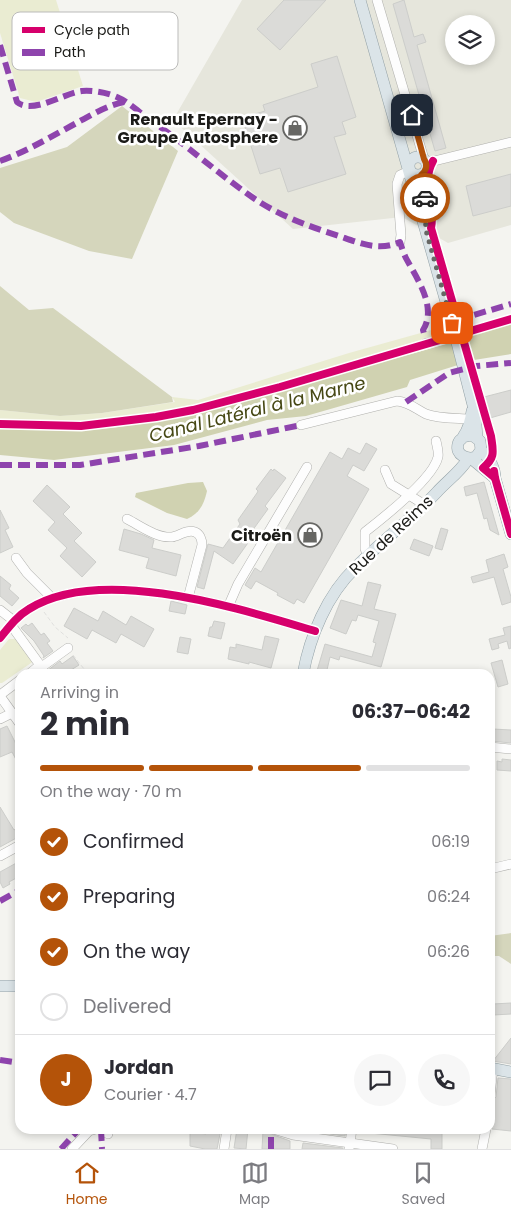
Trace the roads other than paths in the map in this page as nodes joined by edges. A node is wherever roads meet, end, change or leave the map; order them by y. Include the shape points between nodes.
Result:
1 (360, 0) edge
2 (377, 0) edge
3 (511, 142) edge
4 (425, 161) junction
5 (410, 167) junction
6 (421, 175) junction
7 (425, 227) junction
8 (400, 242) dead end
9 (472, 400) junction
10 (470, 419) junction
11 (301, 425) dead end
12 (463, 437) junction
13 (477, 437) junction
14 (436, 441) dead end
15 (458, 450) junction
16 (481, 450) junction
17 (470, 459) junction
18 (307, 467) dead end
19 (385, 470) dead end
20 (495, 478) junction
21 (447, 481) junction
22 (410, 495) junction
23 (425, 505) junction
24 (127, 519) dead end
25 (510, 526) edge
26 (369, 555) junction
27 (16, 558) dead end
28 (52, 598) junction
29 (188, 598) junction
30 (228, 607) junction
31 (0, 610) edge
32 (12, 623) junction
33 (315, 631) junction
34 (0, 638) edge
35 (68, 648) road end
36 (40, 665) junction
37 (35, 669) edge
38 (304, 669) edge
39 (15, 684) edge
40 (0, 696) edge
41 (12, 713) junction
42 (15, 717) edge
43 (0, 719) edge
44 (495, 747) edge
45 (511, 749) edge
46 (15, 848) edge
47 (0, 856) edge
48 (511, 864) edge
49 (495, 868) edge
50 (0, 986) edge
51 (15, 986) edge
52 (495, 1069) edge
53 (511, 1072) edge
54 (86, 1134) edge
55 (226, 1134) edge
56 (293, 1134) edge
57 (485, 1134) edge
58 (350, 1146) edge
59 (72, 1149) edge
60 (224, 1149) edge
61 (393, 1149) edge
62 (482, 1149) edge

1 - 5 main road
2 - 4 street
3 - 4 street
4 - 5 main road via 419,157
4 - 6 main road via 426,170
5 - 6 main road via 413,174
5 - 7 main road
5 - 8 street via 400,175 397,184
6 - 7 street via 428,216
7 - 9 main road
9 - 10 main road
9 - 13 main road
10 - 11 street via 433,415 397,401
10 - 12 main road
12 - 13 main road
12 - 15 main road
13 - 16 main road
14 - 22 street via 438,456
15 - 17 main road
15 - 21 main road, Rue de Reims
16 - 17 main road
16 - 20 main road via 492,465
17 - 20 main road
17 - 21 main road, Rue de Reims
18 - 30 street via 238,584
19 - 22 street via 391,484
20 - 25 main road
21 - 23 main road, Rue de Reims
22 - 23 street
22 - 26 street via 365,532 365,549
23 - 26 main road, Rue de Reims
24 - 29 street via 162,536 193,532 202,539
26 - 33 main road, Rue de Reims via 340,586
27 - 28 street
28 - 29 street via 115,589
28 - 32 street via 28,609
29 - 30 street
30 - 33 street
31 - 32 street
32 - 34 street
32 - 36 street
33 - 38 main road, Rue de Reims
35 - 36 street via 44,666
36 - 37 street
39 - 40 street
40 - 41 street
41 - 42 street
41 - 43 street
44 - 45 street
46 - 47 street
48 - 49 street
50 - 51 main road
52 - 53 main road
54 - 59 street
55 - 60 street
56 - 58 street
57 - 62 street
58 - 61 street

